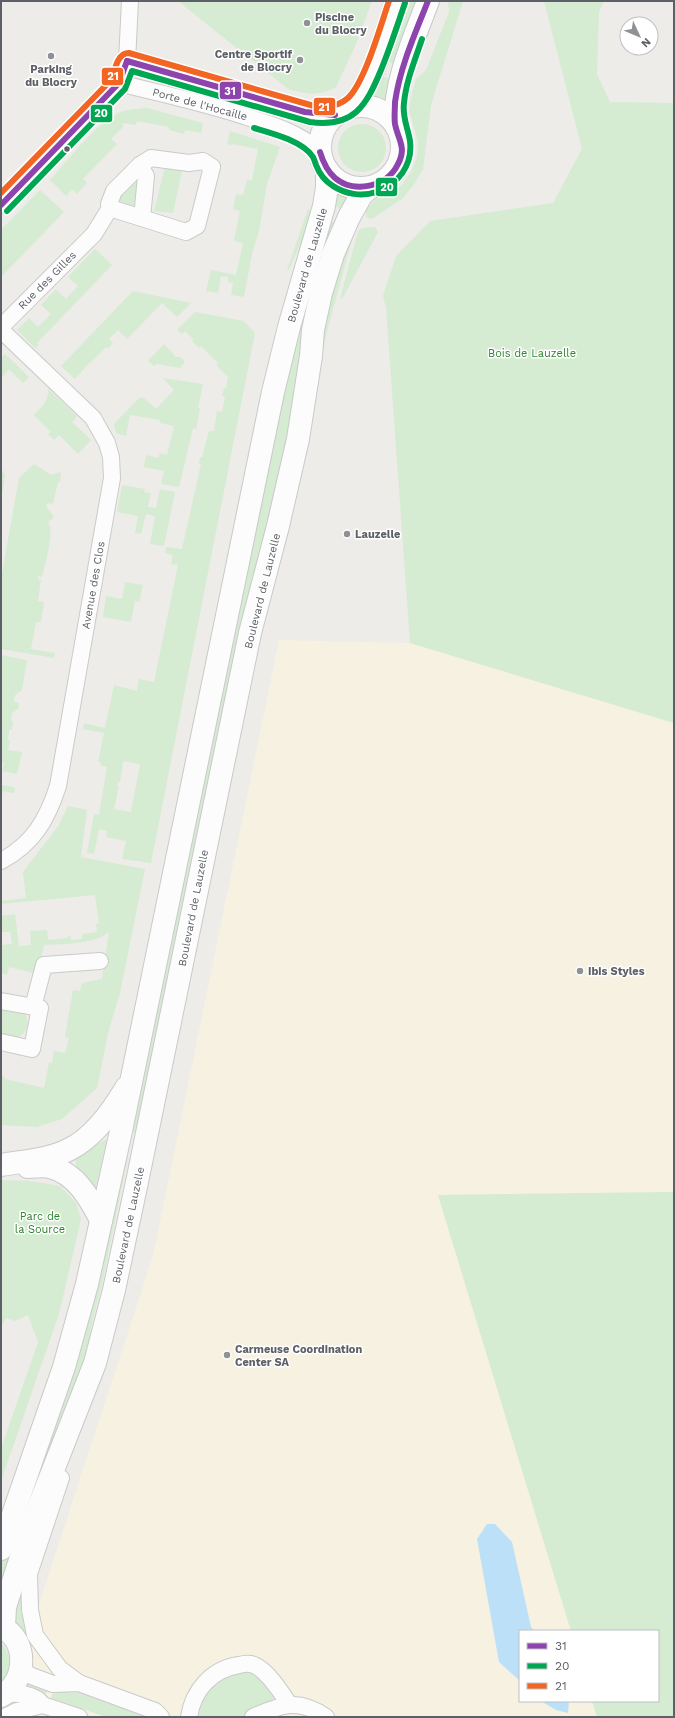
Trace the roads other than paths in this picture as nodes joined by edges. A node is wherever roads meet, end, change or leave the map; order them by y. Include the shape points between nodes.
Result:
1 (130, 1) edge
2 (397, 1) edge
3 (428, 1) edge
4 (127, 61) junction
5 (119, 83) junction
6 (343, 111) junction
7 (396, 124) junction
8 (324, 161) junction
9 (140, 164) junction
10 (371, 187) junction
11 (1, 205) edge
12 (110, 208) junction
13 (142, 218) junction
14 (1, 328) edge
15 (1, 861) edge
16 (100, 961) dead end
17 (1, 1000) edge
18 (33, 1007) junction
19 (1, 1042) edge
20 (132, 1076) junction
21 (96, 1128) junction
22 (122, 1131) junction
23 (1, 1166) edge
24 (137, 1182) junction
25 (101, 1220) junction
26 (78, 1410) junction
27 (1, 1549) edge
28 (2, 1628) edge
29 (21, 1666) junction
30 (79, 1683) junction
31 (3, 1695) edge
32 (289, 1704) junction
33 (44, 1705) junction
34 (4, 1717) edge
35 (79, 1717) edge
36 (161, 1717) edge
37 (189, 1717) edge
38 (253, 1717) edge
39 (326, 1717) edge

1 - 4 street
2 - 6 main road via 373,69 360,97
3 - 7 main road via 400,77 395,110
4 - 5 street
4 - 6 street, Porte de l'Hocaille via 306,113 319,115
5 - 8 street, Porte de l'Hocaille via 212,106 280,128 300,137
5 - 11 street
6 - 7 main road via 368,106 384,112
6 - 8 main road via 326,125 321,138
7 - 10 main road via 401,136 399,162 393,173
8 - 10 main road via 336,179 346,185
8 - 20 main road, Boulevard de Lauzelle via 327,187 324,206 273,392
9 - 12 street, Rue des Gilles via 114,191
9 - 13 street via 146,176
9 - 13 street via 151,158 189,163 203,161 212,167 197,226 186,232
10 - 24 main road, Boulevard de Lauzelle via 362,194 349,217 333,254 321,293 313,330 298,439 250,632
12 - 13 street
12 - 14 street, Rue des Gilles via 94,234
14 - 15 street, Avenue des Clos via 93,418 107,443 112,478 58,786 51,809 42,826 16,852
16 - 18 street via 44,965
17 - 18 street
18 - 19 street via 40,1008 32,1049
20 - 21 main road via 118,1100
20 - 22 main road, Boulevard de Lauzelle
21 - 22 main road
21 - 23 main road via 70,1150
22 - 24 main road
22 - 25 main road, Boulevard de Lauzelle
23 - 25 main road via 50,1167 68,1176 89,1197
24 - 26 main road, Boulevard de Lauzelle via 114,1290 95,1363
25 - 27 main road, Boulevard de Lauzelle via 87,1284 64,1367
26 - 28 main road, Boulevard de Lauzelle via 30,1529 6,1606
26 - 30 street via 76,1430 29,1574 30,1610 35,1635 60,1669
28 - 29 main road via 14,1637 18,1645
29 - 30 street via 29,1675 54,1684
29 - 31 main road via 13,1686
30 - 36 street via 156,1710
31 - 33 street via 22,1693
32 - 37 street via 264,1672 253,1664 241,1664 228,1666 214,1673 200,1688
32 - 38 street
32 - 39 street via 309,1707
33 - 34 street via 17,1711
33 - 35 street

